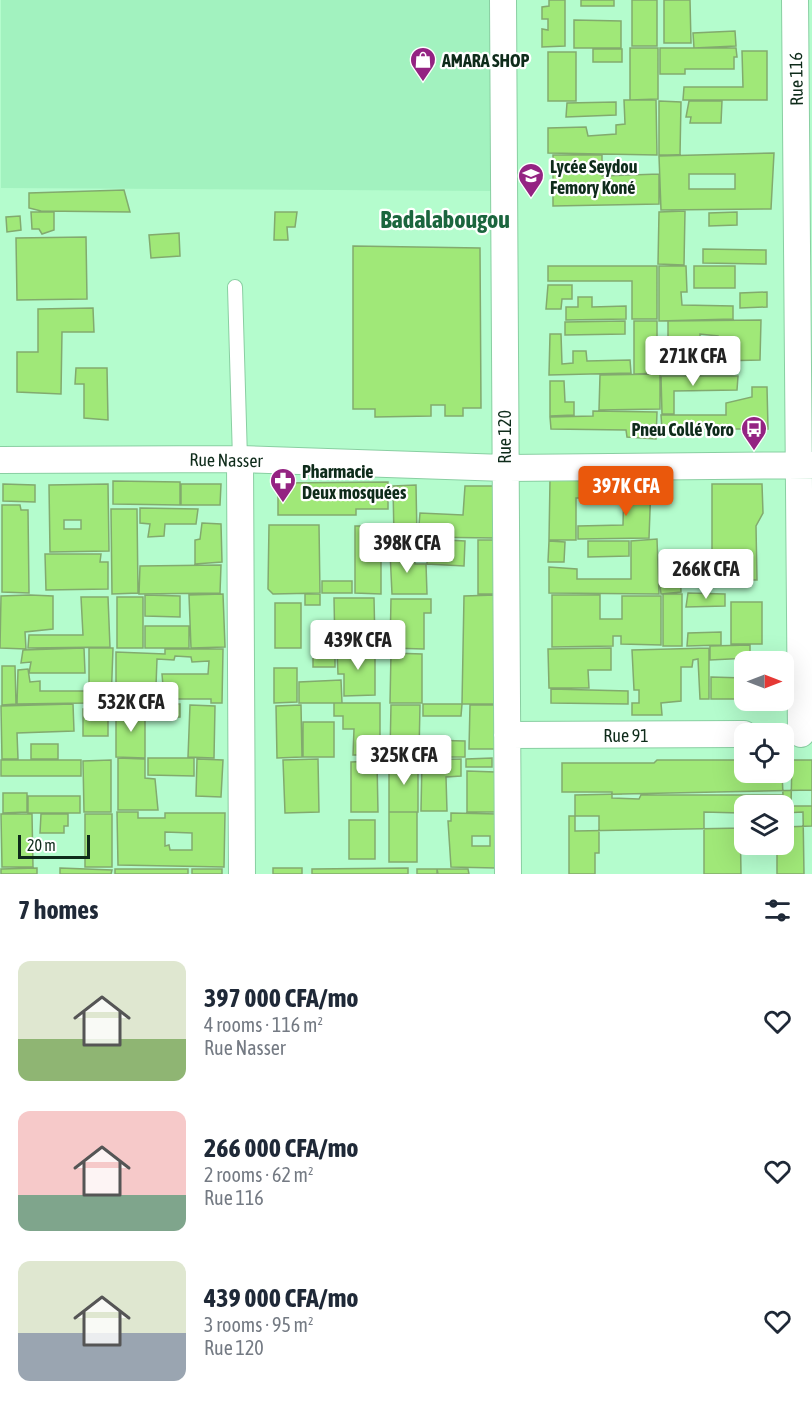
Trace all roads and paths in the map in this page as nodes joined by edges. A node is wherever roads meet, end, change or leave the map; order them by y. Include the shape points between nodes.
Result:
1 (503, 0) edge
2 (795, 0) edge
3 (236, 287) dead end
4 (240, 459) junction
5 (0, 460) edge
6 (806, 465) edge
7 (505, 468) junction
8 (734, 734) edge
9 (799, 734) edge
10 (507, 735) junction
11 (242, 874) edge
12 (508, 874) edge

1 - 7 street, Rue 120
2 - 6 street, Rue 116
3 - 4 lane
4 - 5 street, Rue Nasser
4 - 7 street, Rue Nasser
4 - 11 street
6 - 7 street, Rue Nasser
6 - 9 street, Rue 116
7 - 10 street, Rue 120
8 - 10 street, Rue 91
10 - 12 street, Rue 120

